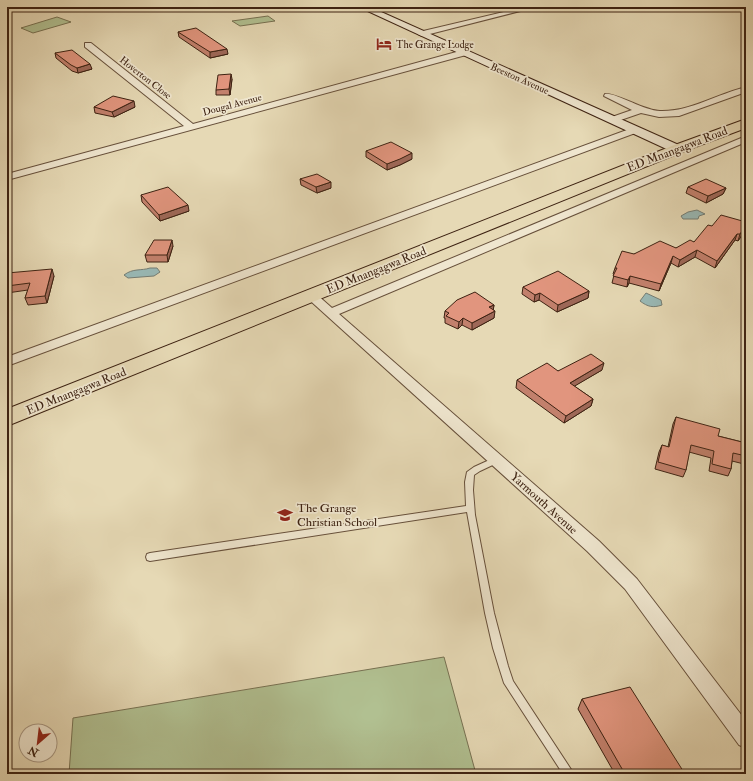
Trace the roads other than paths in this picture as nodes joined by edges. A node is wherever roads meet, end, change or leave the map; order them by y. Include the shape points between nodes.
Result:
1 (363, 7) edge
2 (533, 7) edge
3 (422, 34) junction
4 (88, 45) dead end
5 (463, 53) junction
6 (746, 89) edge
7 (608, 96) dead end
8 (640, 110) junction
9 (612, 120) junction
10 (746, 123) edge
11 (190, 126) junction
12 (635, 130) junction
13 (746, 139) edge
14 (677, 149) junction
15 (7, 177) edge
16 (311, 296) junction
17 (330, 313) junction
18 (7, 362) edge
19 (7, 418) edge
20 (496, 460) junction
21 (471, 508) junction
22 (150, 557) dead end
23 (746, 738) edge
24 (569, 774) edge

1 - 3 street, Beeston Avenue
2 - 3 street
3 - 5 street, Beeston Avenue
4 - 11 street, Hoverton Close
5 - 9 street, Beeston Avenue
5 - 11 street, Dougal Avenue
6 - 8 street via 679,113 660,114
7 - 8 street
8 - 9 street
9 - 12 street, Beeston Avenue
10 - 14 highway, ED Mnangagwa Road
11 - 15 street, Dougal Avenue
12 - 14 street, Beeston Avenue
12 - 18 street
13 - 17 street
14 - 16 highway, ED Mnangagwa Road
16 - 17 street, Yarmouth Avenue
16 - 19 highway, ED Mnangagwa Road
17 - 20 street, Yarmouth Avenue
20 - 21 lane via 470,474 468,482
20 - 23 street, Yarmouth Avenue via 593,546 631,584
21 - 22 lane
21 - 24 lane via 487,602 505,672 516,694

